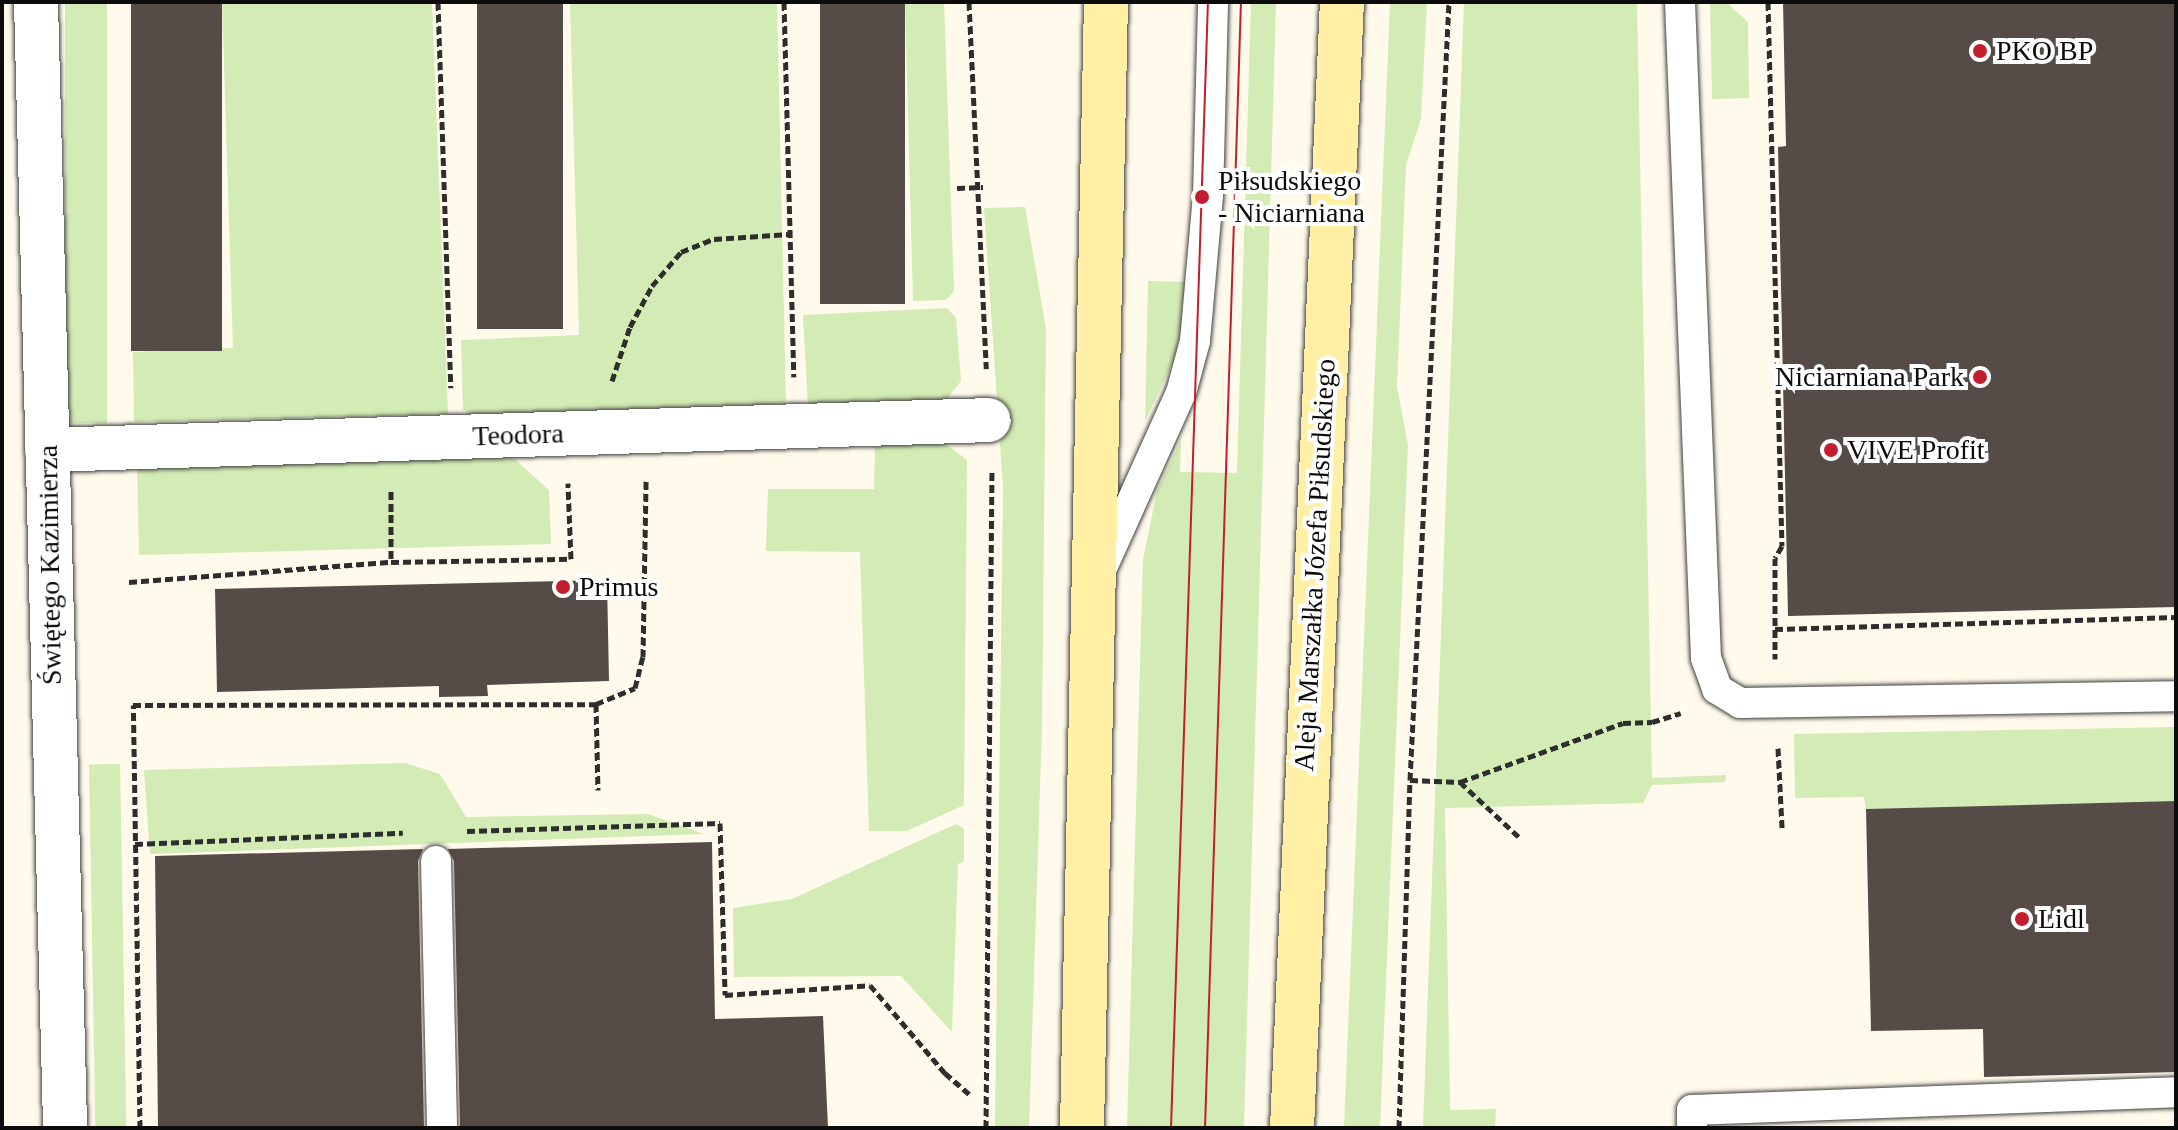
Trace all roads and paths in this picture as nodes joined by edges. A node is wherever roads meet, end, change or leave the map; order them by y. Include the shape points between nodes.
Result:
1 (36, 2) edge
2 (438, 2) edge
3 (784, 2) edge
4 (969, 2) edge
5 (1106, 2) edge
6 (1213, 2) edge
7 (1342, 2) edge
8 (1449, 2) edge
9 (1680, 2) edge
10 (1768, 2) edge
11 (975, 187) junction
12 (983, 187) dead end
13 (957, 188) dead end
14 (790, 234) junction
15 (989, 420) junction
16 (795, 426) junction
17 (647, 431) junction
18 (584, 432) junction
19 (452, 437) junction
20 (390, 439) junction
21 (47, 450) junction
22 (391, 562) junction
23 (129, 582) dead end
24 (1094, 584) junction
25 (2176, 617) edge
26 (2176, 696) edge
27 (596, 704) junction
28 (1652, 722) dead end
29 (1778, 735) dead end
30 (1410, 780) junction
31 (1460, 782) junction
32 (598, 790) dead end
33 (1782, 828) dead end
34 (1519, 837) dead end
35 (135, 844) junction
36 (436, 846) junction
37 (2176, 1092) edge
38 (969, 1094) dead end
39 (65, 1128) edge
40 (140, 1128) edge
41 (442, 1128) edge
42 (986, 1128) edge
43 (1082, 1128) edge
44 (1292, 1128) edge
45 (1399, 1128) edge
46 (1692, 1128) edge

1 - 21 street, Świętego Kazimierza
2 - 19 path
3 - 14 path
4 - 11 path
5 - 24 main road
6 - 24 lane via 1208,196 1195,341 1181,393
7 - 44 main road, Aleja Marszałka Józefa Piłsudskiego
8 - 30 path
9 - 26 lane via 1706,658 1717,689 1740,703
10 - 25 path via 1782,546 1775,558 1775,629
11 - 12 path
11 - 13 path
11 - 15 path
14 - 16 path
14 - 18 path via 714,239 681,252 652,286
15 - 16 street, Teodora
15 - 42 path via 994,491
16 - 17 street, Teodora
17 - 18 street, Teodora
17 - 27 path via 643,657 635,688
18 - 19 street, Teodora
18 - 22 path via 571,559
19 - 20 street, Teodora
20 - 21 street, Teodora
20 - 22 path
21 - 39 street, Świętego Kazimierza
22 - 23 path
24 - 43 main road
27 - 32 path
27 - 35 path via 133,705
28 - 31 path via 1623,723
29 - 33 path
30 - 31 path
30 - 45 path
31 - 34 path
35 - 36 path
35 - 40 path
36 - 38 path via 720,823 725,995 870,985
36 - 41 lane
37 - 46 lane via 1692,1110

